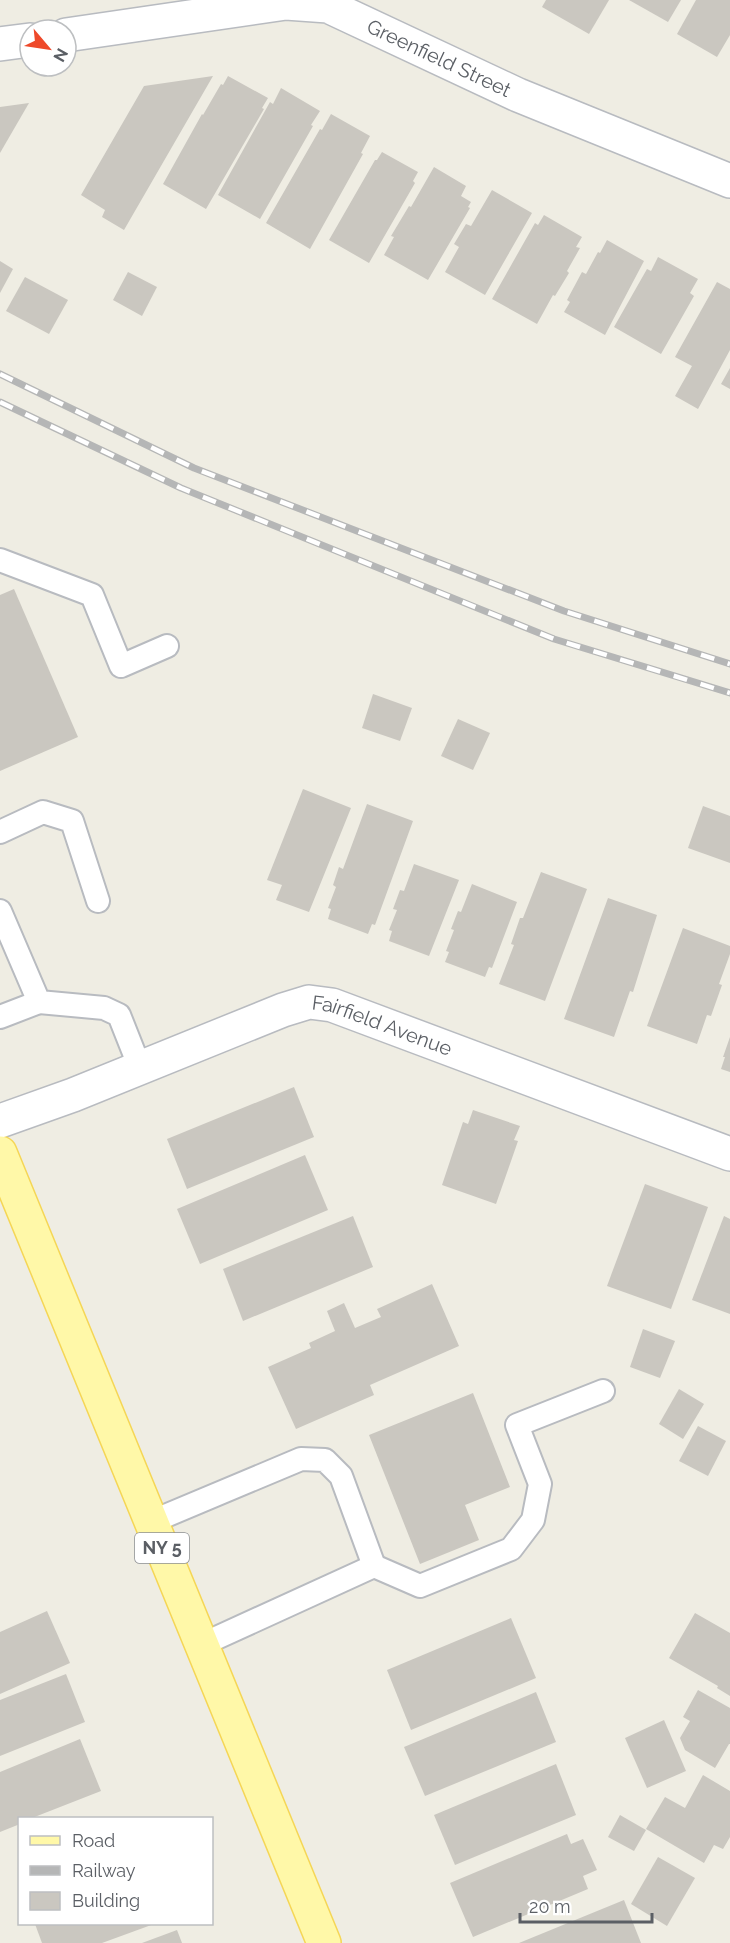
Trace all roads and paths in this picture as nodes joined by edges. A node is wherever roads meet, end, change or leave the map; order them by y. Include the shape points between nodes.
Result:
1 (329, 3) edge
2 (78, 32) edge
3 (18, 42) edge
4 (0, 44) edge
5 (730, 181) edge
6 (0, 560) edge
7 (167, 646) dead end
8 (0, 832) edge
9 (98, 901) dead end
10 (0, 911) edge
11 (39, 1002) junction
12 (0, 1017) edge
13 (140, 1068) junction
14 (0, 1121) edge
15 (0, 1153) edge
16 (730, 1154) edge
17 (603, 1391) dead end
18 (151, 1522) junction
19 (374, 1566) junction
20 (201, 1645) junction
21 (324, 1943) edge

1 - 2 street, Greenfield Street via 286,3
1 - 5 street, Greenfield Street via 518,95
3 - 4 street
6 - 7 lane via 92,595 122,666
8 - 9 lane via 43,812 72,821
10 - 11 lane
11 - 12 lane
11 - 13 lane via 104,1008 118,1015
13 - 14 street, Fairfield Avenue
13 - 16 street, Fairfield Avenue via 292,1007 309,1002 332,1005
15 - 18 main road, NY 5
17 - 19 lane via 517,1425 540,1484 534,1520 511,1549 420,1586
18 - 19 lane via 301,1459 325,1460 341,1476
18 - 20 main road, NY 5
19 - 20 lane
20 - 21 main road, NY 5

